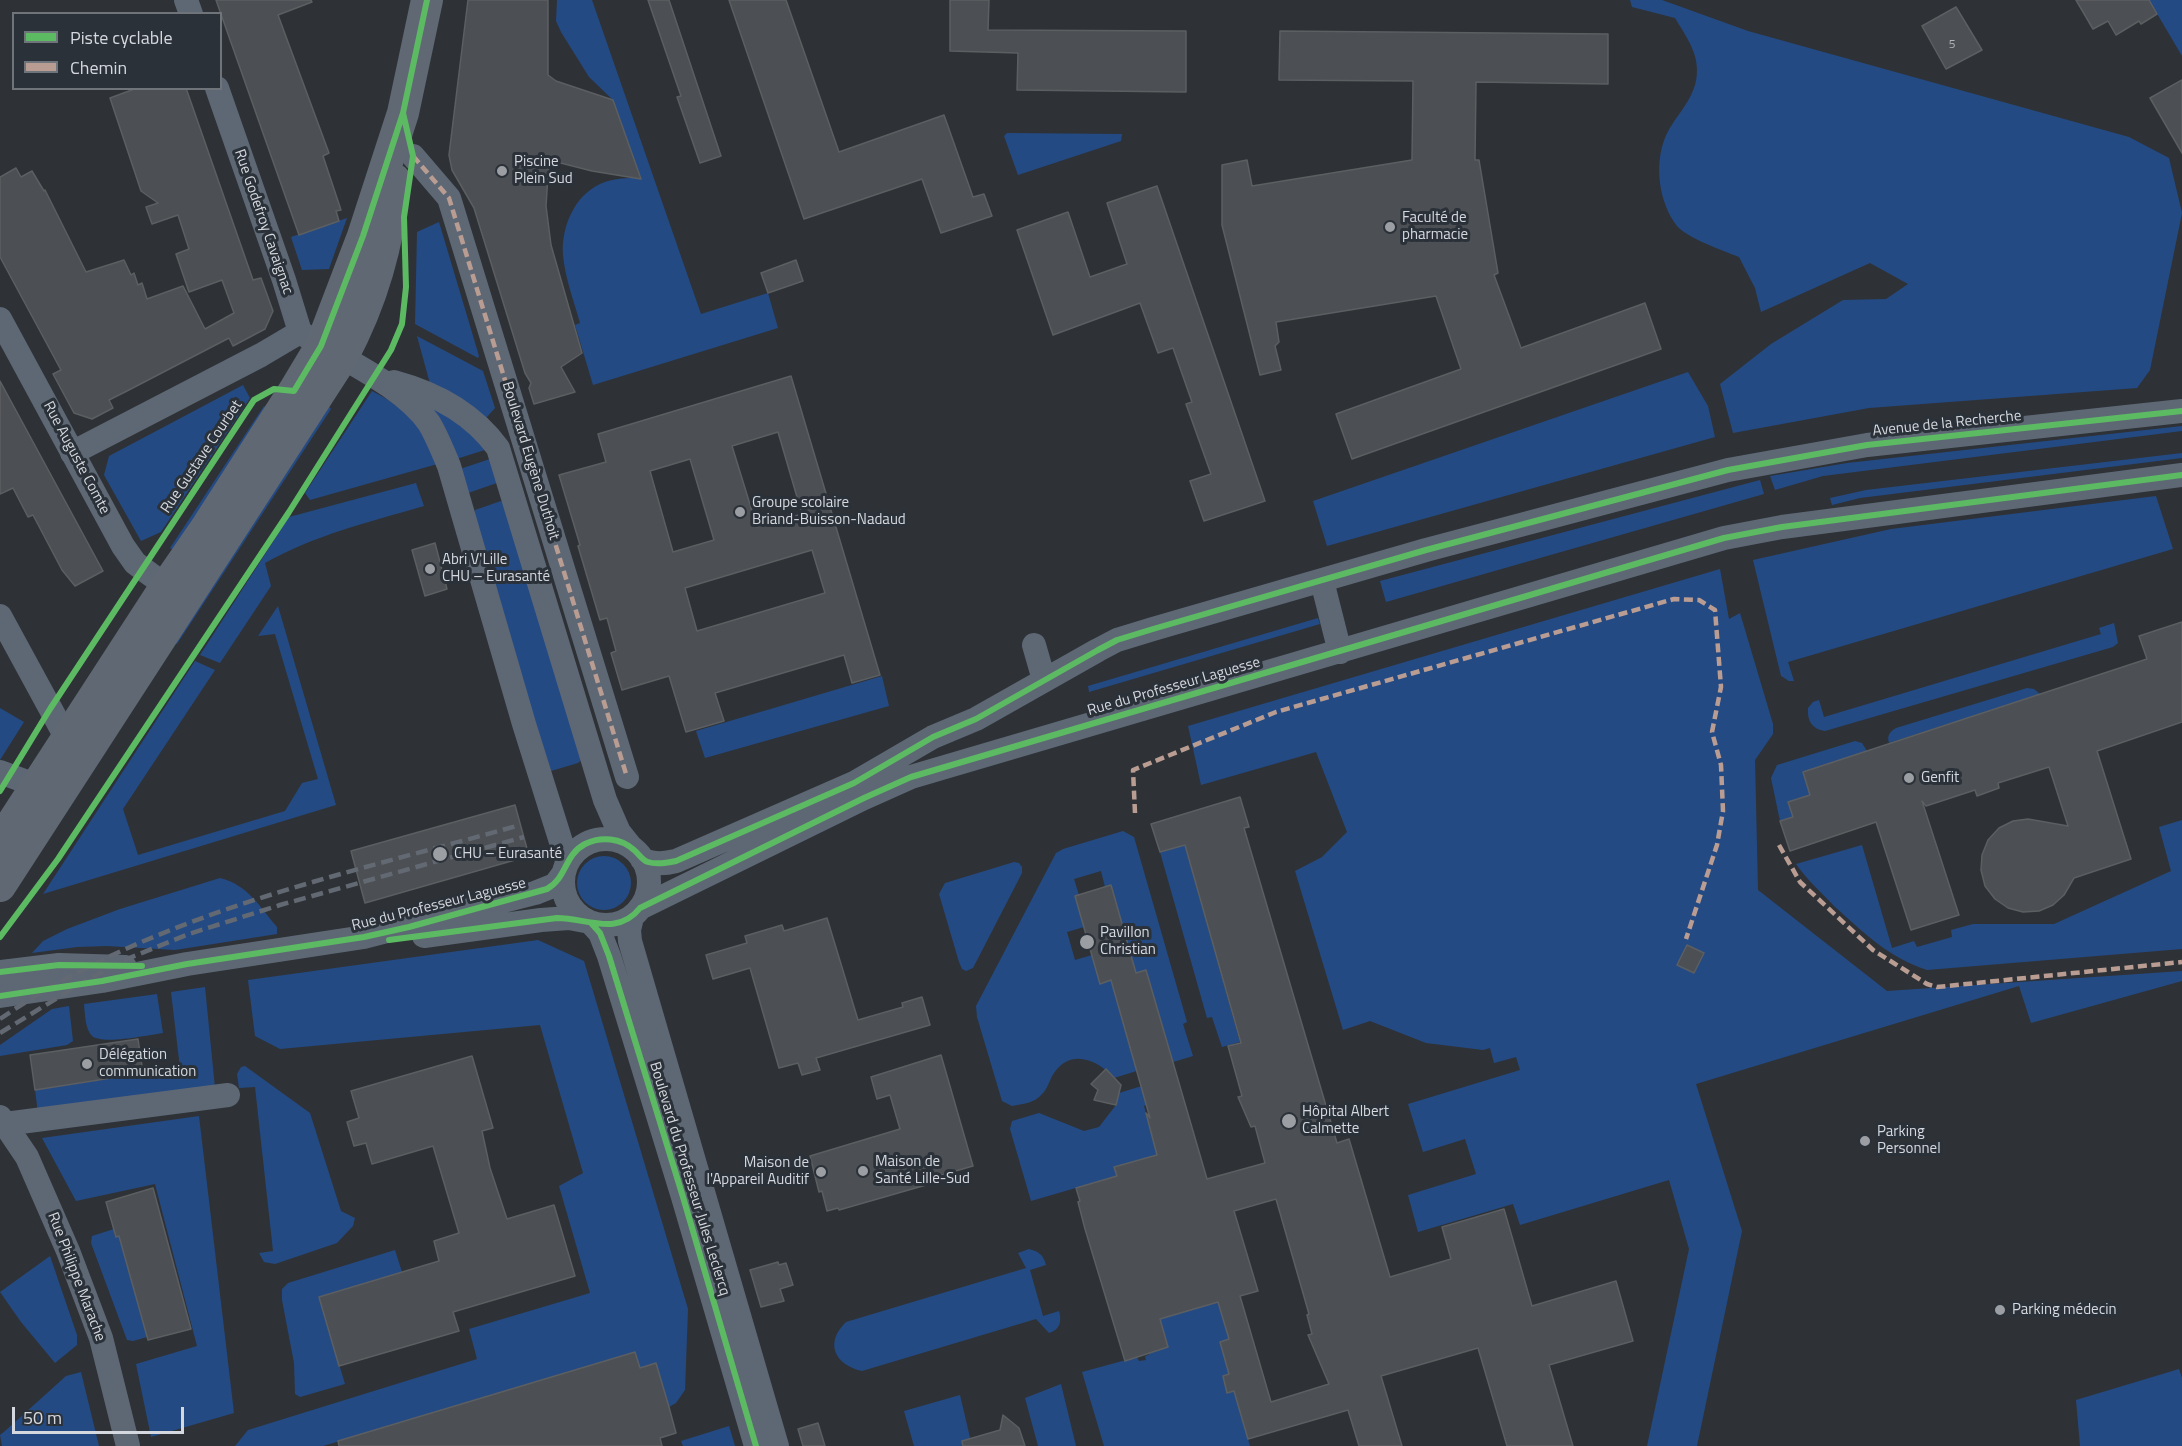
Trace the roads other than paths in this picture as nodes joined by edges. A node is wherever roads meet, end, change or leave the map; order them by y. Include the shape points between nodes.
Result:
1 (427, 0) edge
2 (218, 90) edge
3 (413, 156) dead end
4 (0, 319) edge
5 (321, 346) junction
6 (375, 377) junction
7 (2182, 411) edge
8 (72, 453) junction
9 (2182, 475) edge
10 (1322, 581) junction
11 (166, 586) junction
12 (0, 616) edge
13 (1034, 645) dead end
14 (1340, 652) junction
15 (1044, 680) junction
16 (67, 739) junction
17 (0, 772) edge
18 (627, 777) dead end
19 (38, 786) junction
20 (0, 842) edge
21 (636, 853) junction
22 (565, 868) junction
23 (0, 886) edge
24 (636, 913) junction
25 (588, 922) junction
26 (314, 946) junction
27 (187, 964) junction
28 (0, 972) edge
29 (0, 996) edge
30 (228, 1095) dead end
31 (2, 1121) edge
32 (128, 1446) edge
33 (756, 1446) edge
34 (777, 1446) edge

1 - 5 main road via 403,113 363,237
2 - 5 street, Rue Godefroy Cavaignac via 284,280
3 - 18 street, Boulevard Eugène Duthoit via 449,198
4 - 8 street, Rue Auguste Comte
5 - 6 street, Boulevard Eugène Duthoit
5 - 8 street via 268,351
5 - 11 main road
5 - 23 main road
6 - 21 street, Boulevard Eugène Duthoit via 407,386 453,407 473,419 498,448 604,800 619,832
6 - 22 street, Boulevard Eugène Duthoit via 429,423 449,466
7 - 10 street, Avenue de la Recherche via 1802,455 1716,473
8 - 11 street, Rue Auguste Comte via 130,557
9 - 14 street, Rue du Professeur Laguesse via 1782,526
10 - 14 street
10 - 15 street via 1118,640
11 - 16 main road
12 - 16 street
13 - 15 street
14 - 24 street, Rue du Professeur Laguesse via 911,777
15 - 21 street via 854,783 676,861 648,862
16 - 19 main road
17 - 19 street
19 - 20 main road
21 - 22 street via 615,840 593,841 578,848
21 - 24 street via 648,875 649,887
22 - 25 street via 562,886 568,904
22 - 26 street, Rue du Professeur Laguesse via 555,885 535,893 409,927
24 - 25 street via 609,926
24 - 34 street, Boulevard du Professeur Jules Leclercq via 629,930 630,941
25 - 26 street, Rue du Professeur Laguesse via 568,918 541,920
25 - 33 street, Boulevard du Professeur Jules Leclercq via 600,933 609,956
26 - 27 street, Rue du Professeur Laguesse
27 - 28 street, Rue du Professeur Laguesse via 59,965
27 - 29 street, Rue du Professeur Laguesse
30 - 31 street
31 - 32 street, Rue Philippe Marache via 27,1157 68,1251 101,1338

